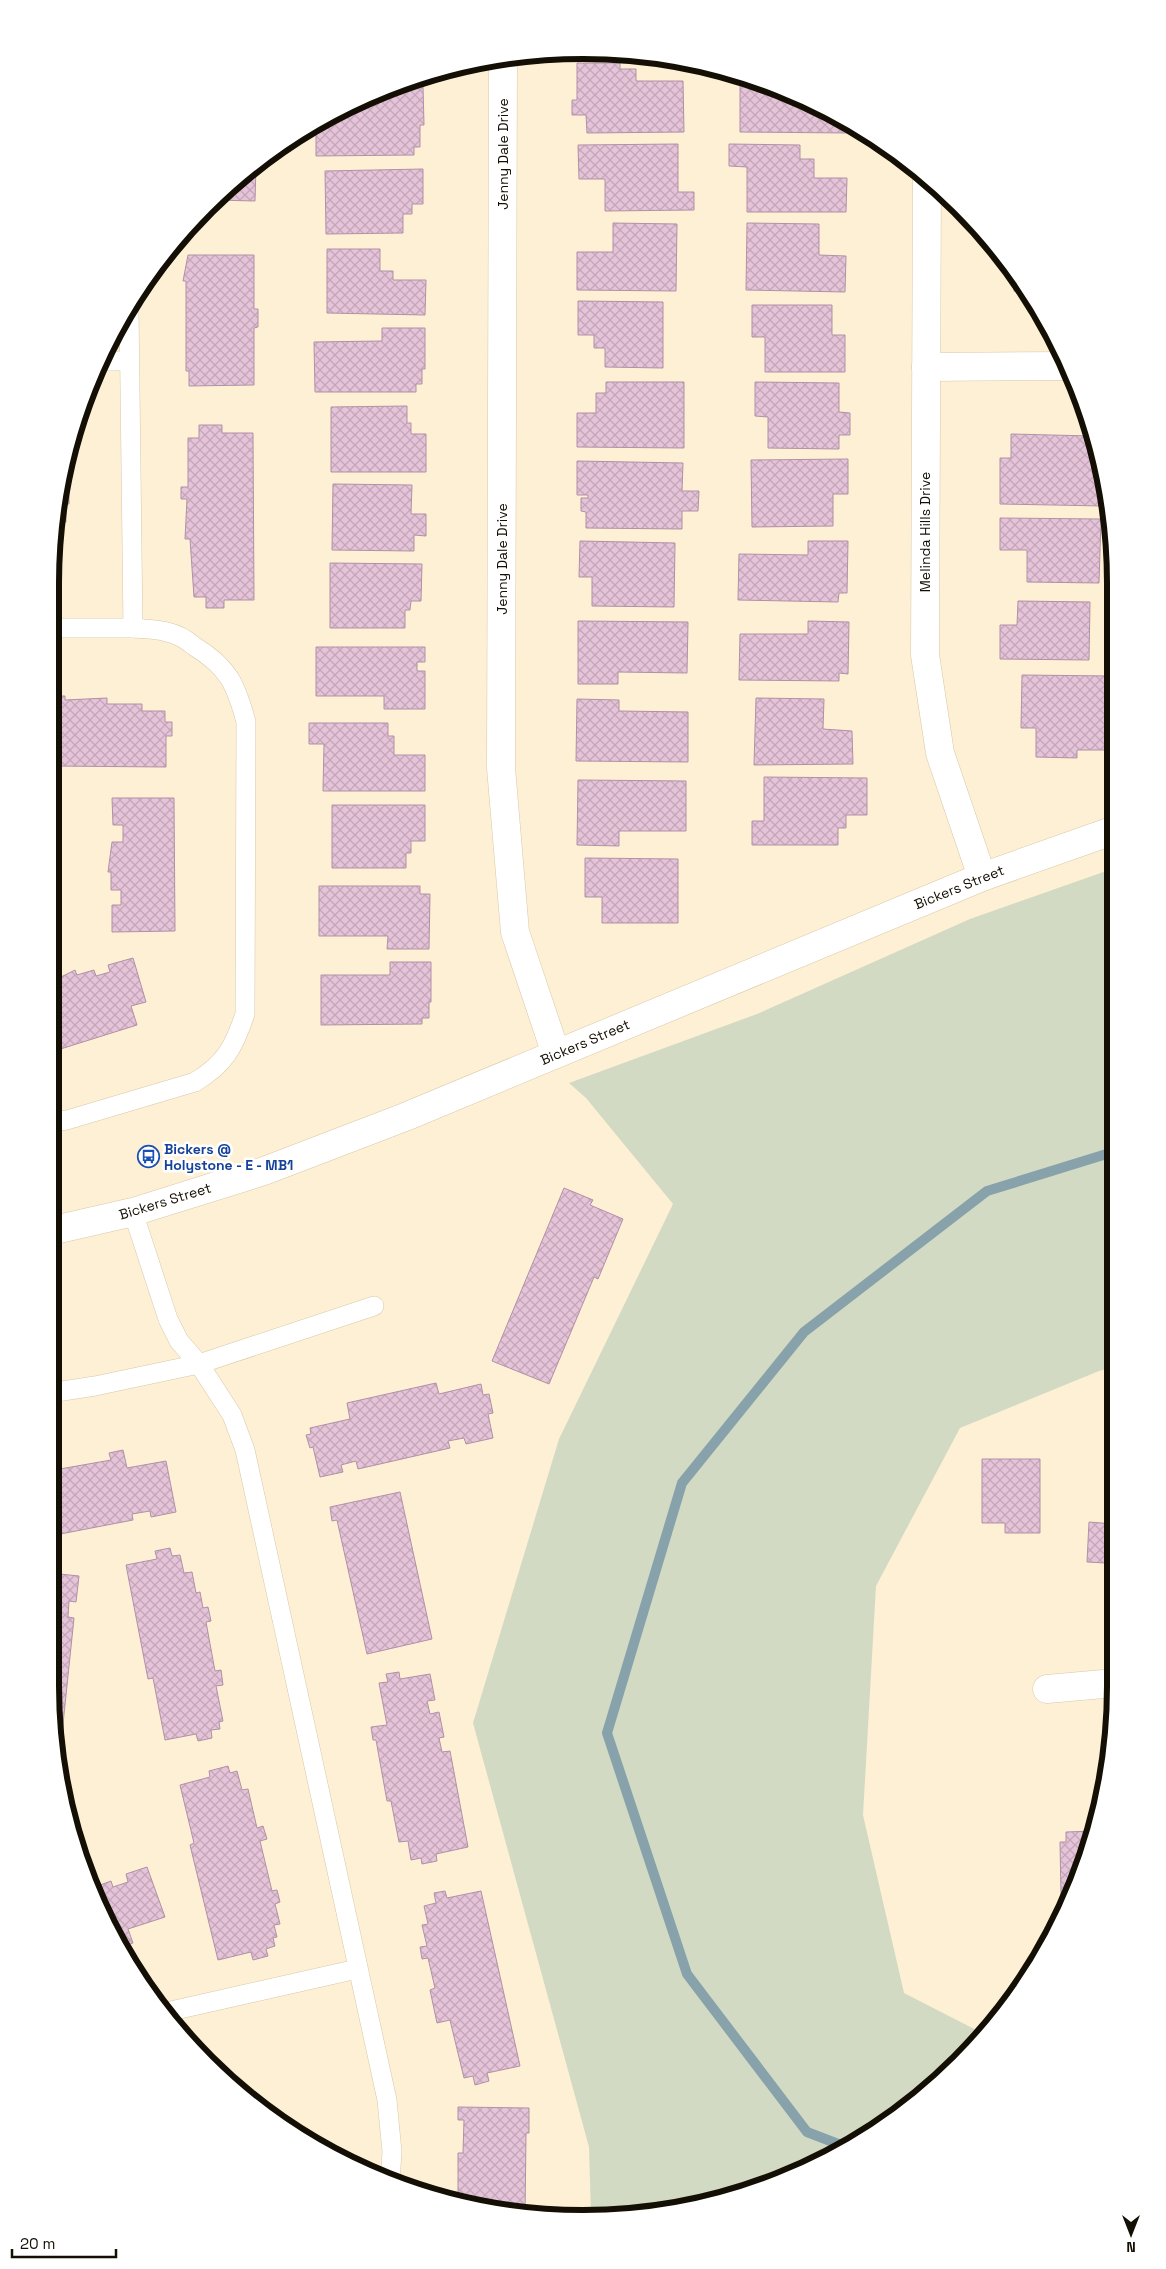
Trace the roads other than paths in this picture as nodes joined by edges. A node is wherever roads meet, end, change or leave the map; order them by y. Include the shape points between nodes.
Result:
1 (504, 65) edge
2 (927, 187) edge
3 (129, 321) edge
4 (109, 360) edge
5 (129, 361) junction
6 (926, 366) junction
7 (1060, 366) edge
8 (59, 628) edge
9 (132, 628) junction
10 (1107, 833) edge
11 (982, 877) junction
12 (556, 1054) junction
13 (59, 1121) edge
14 (134, 1212) junction
15 (59, 1229) edge
16 (374, 1306) dead end
17 (199, 1364) junction
18 (59, 1392) edge
19 (1107, 1684) edge
20 (1047, 1689) dead end
21 (357, 1969) junction
22 (172, 2011) edge
23 (391, 2173) edge

1 - 12 street, Jenny Dale Drive via 501,768 515,932
2 - 6 street, Melinda Hills Drive
3 - 5 lane
4 - 5 lane
5 - 9 lane
6 - 7 street
6 - 11 street, Melinda Hills Drive via 924,655 940,753
8 - 9 lane
9 - 13 lane via 169,632 190,643 218,663 238,694 246,722 245,1014 226,1058 195,1082
10 - 11 street, Bickers Street
11 - 12 street, Bickers Street
12 - 14 street, Bickers Street via 273,1168
14 - 15 street, Bickers Street
14 - 17 lane via 168,1319 179,1341
16 - 17 lane
17 - 18 lane
17 - 21 lane via 232,1415 245,1450
19 - 20 street
21 - 22 lane
21 - 23 lane via 387,2100

